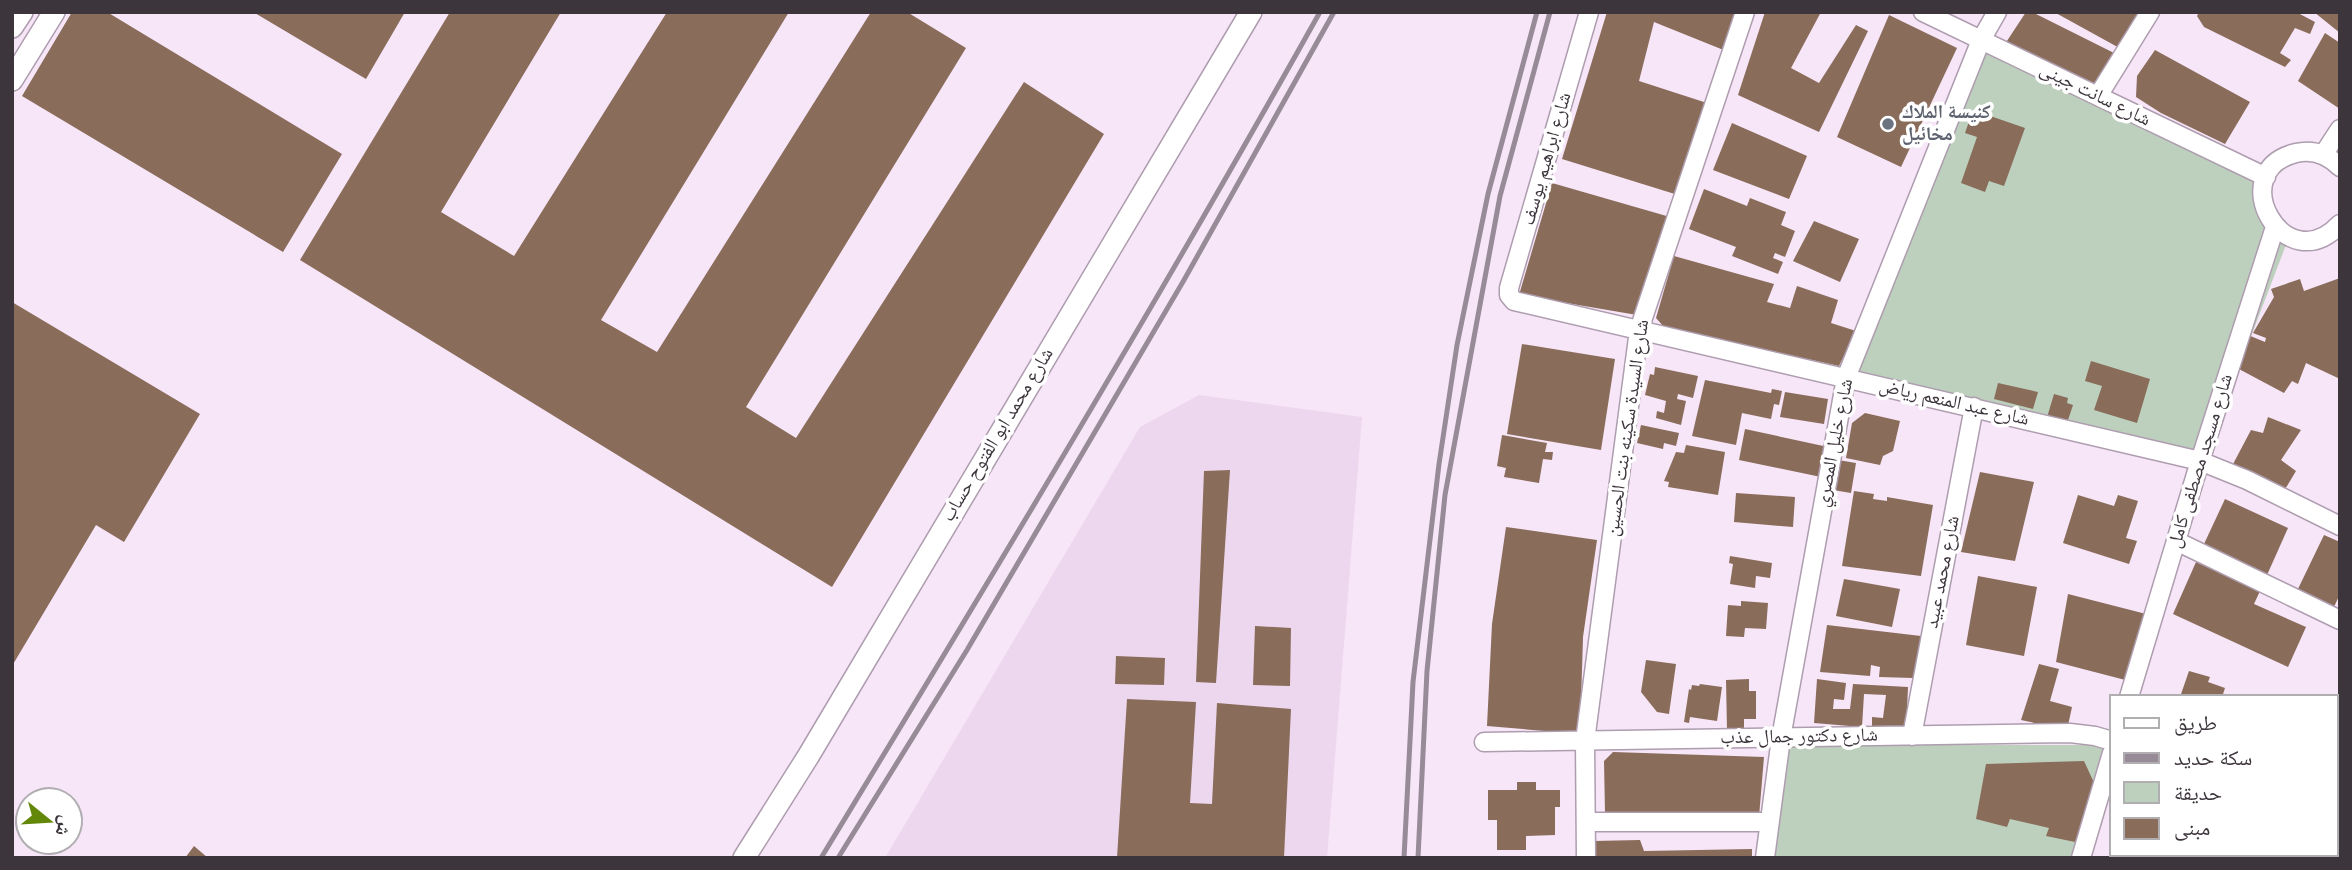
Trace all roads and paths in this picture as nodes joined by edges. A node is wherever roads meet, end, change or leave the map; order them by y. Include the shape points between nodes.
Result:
1 (22, 12) edge
2 (54, 12) edge
3 (1251, 12) edge
4 (1589, 12) edge
5 (1745, 12) edge
6 (1923, 12) edge
7 (1997, 12) edge
8 (2150, 12) edge
9 (12, 27) edge
10 (1981, 40) junction
11 (12, 80) edge
12 (2098, 96) junction
13 (2340, 129) edge
14 (2323, 155) junction
15 (2340, 167) edge
16 (2266, 177) junction
17 (2340, 224) edge
18 (2275, 227) junction
19 (1517, 302) joint
20 (1639, 330) junction
21 (1846, 378) junction
22 (1974, 407) junction
23 (2200, 461) junction
24 (2340, 526) edge
25 (2176, 541) junction
26 (2340, 620) edge
27 (2130, 695) edge
28 (1912, 736) junction
29 (1781, 738) junction
30 (2110, 740) edge
31 (1585, 741) junction
32 (1484, 743) dead end
33 (2110, 760) edge
34 (1586, 822) junction
35 (1769, 822) junction
36 (744, 858) edge
37 (1586, 858) edge
38 (1765, 858) edge
39 (2081, 858) edge

1 - 9 street
2 - 11 street
3 - 36 street, شارع محمد ابو الفتوح حساب
4 - 19 street, شارع ابراهيم يوسف via 1509,288 1511,299
5 - 20 street, شارع السيدة سكينه بنت الحسين
6 - 10 street, شارع سانت جينى
7 - 10 street, شارع خليل المصري
8 - 12 street
10 - 12 street, شارع سانت جينى
10 - 21 street, شارع خليل المصري
12 - 16 street, شارع سانت جينى
13 - 14 street
14 - 15 street
14 - 16 street via 2290,154
16 - 18 street via 2264,208
17 - 18 street via 2325,236 2305,240
18 - 23 street, شارع مسجد مصطفى كامل
19 - 20 street, شارع عبد المنعم رياض
20 - 21 street, شارع عبد المنعم رياض
20 - 31 street, شارع السيدة سكينه بنت الحسين
21 - 22 street, شارع عبد المنعم رياض
21 - 29 street, شارع خليل المصري
22 - 23 street, شارع عبد المنعم رياض
22 - 28 street, شارع محمد عبيد
23 - 24 street, شارع عبد المنعم رياض
23 - 25 street, شارع مسجد مصطفى كامل
25 - 26 street
25 - 27 street, شارع مسجد مصطفى كامل
28 - 29 street, شارع دكتور جمال عذب
28 - 30 street, شارع دكتور جمال عذب via 2070,733
29 - 31 street, شارع دكتور جمال عذب
29 - 35 street, شارع خليل المصري
31 - 32 street, شارع دكتور جمال عذب
31 - 34 street, شارع السيدة سكينه بنت الحسين
33 - 39 street
34 - 35 street
34 - 37 street, شارع السيدة سكينه بنت الحسين
35 - 38 street, شارع خليل المصري

